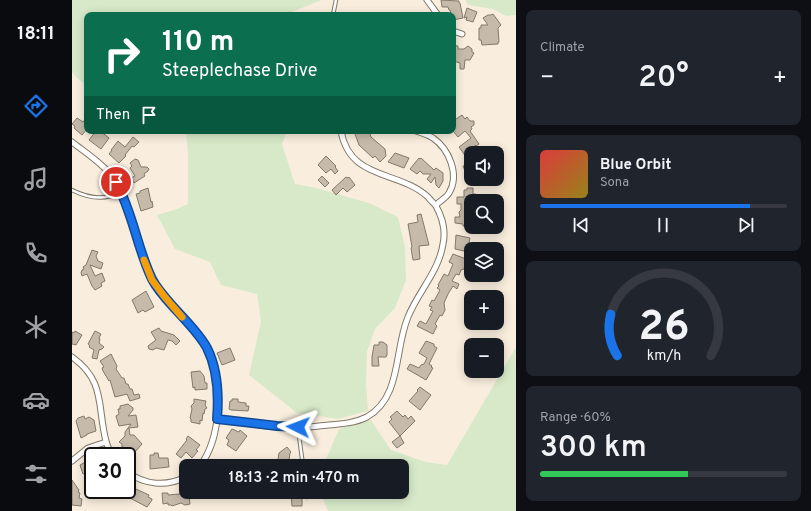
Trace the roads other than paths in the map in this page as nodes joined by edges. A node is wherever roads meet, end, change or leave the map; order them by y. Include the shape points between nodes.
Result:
1 (336, 0) edge
2 (427, 0) edge
3 (334, 12) edge
4 (436, 12) edge
5 (456, 32) edge
6 (462, 34) dead end
7 (342, 134) edge
8 (423, 134) edge
9 (72, 142) edge
10 (72, 190) edge
11 (121, 191) junction
12 (436, 205) junction
13 (72, 357) edge
14 (217, 419) junction
15 (298, 427) junction
16 (106, 442) junction
17 (108, 447) edge
18 (205, 459) edge
19 (301, 459) edge
20 (72, 461) edge
21 (136, 478) edge
22 (179, 479) edge

1 - 3 lane
2 - 4 street
5 - 6 street
7 - 12 street via 347,150 356,160 368,169 420,190
8 - 12 street via 434,139 444,148 453,173 453,184 446,196
9 - 11 street via 108,172
10 - 11 lane via 94,198 111,196
11 - 14 street via 152,280 195,332 212,361 218,392
12 - 15 street via 444,233 442,252 408,318 390,392 378,409 353,422
13 - 16 street via 86,368 94,382 100,401
14 - 15 street
14 - 18 street via 210,452
15 - 19 lane
16 - 17 street
16 - 20 street via 88,448
21 - 22 street via 161,484

